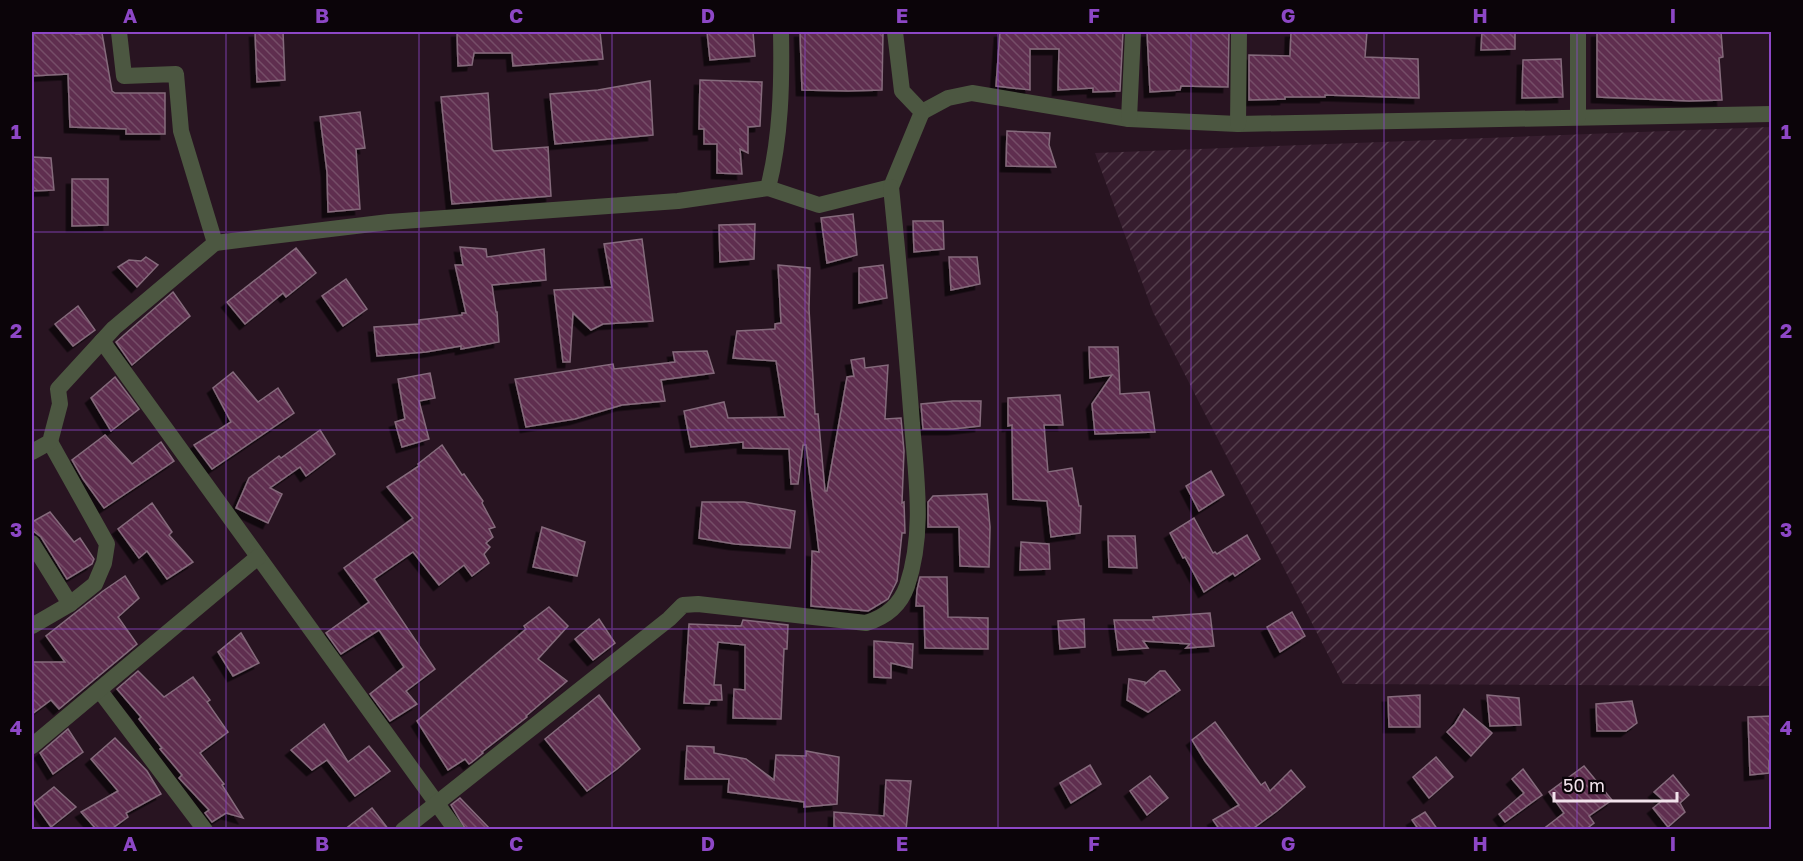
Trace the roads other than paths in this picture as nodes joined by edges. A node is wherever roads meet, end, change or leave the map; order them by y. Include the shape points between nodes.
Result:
1 (119, 32) edge
2 (781, 32) edge
3 (895, 32) edge
4 (1132, 32) edge
5 (1239, 32) edge
6 (1578, 32) edge
7 (922, 112) junction
8 (1772, 114) edge
9 (1578, 117) junction
10 (1129, 119) junction
11 (1238, 124) junction
12 (891, 187) junction
13 (768, 188) junction
14 (215, 243) junction
15 (102, 341) junction
16 (50, 442) junction
17 (32, 452) edge
18 (32, 543) edge
19 (258, 557) junction
20 (70, 604) junction
21 (32, 626) edge
22 (100, 691) junction
23 (32, 746) edge
24 (436, 803) junction
25 (205, 830) edge
26 (403, 830) edge
27 (456, 830) edge

1 - 14 street via 124,76 176,74 181,131
2 - 13 street via 782,78
3 - 7 street via 902,91
4 - 10 street
5 - 11 street
6 - 9 street
7 - 10 street via 948,98 972,93
7 - 12 street
8 - 9 street
9 - 11 street
10 - 11 street
12 - 13 street via 819,205
12 - 24 street via 919,519 907,587 896,606 881,618 866,623 683,605
13 - 14 street via 678,201 389,222
14 - 15 street
15 - 16 street via 58,389 60,404
15 - 19 street
16 - 17 street
16 - 20 street via 107,544 95,584
18 - 20 street
19 - 22 street
19 - 24 street
20 - 21 street
22 - 23 street
22 - 25 street
24 - 26 street
24 - 27 street

